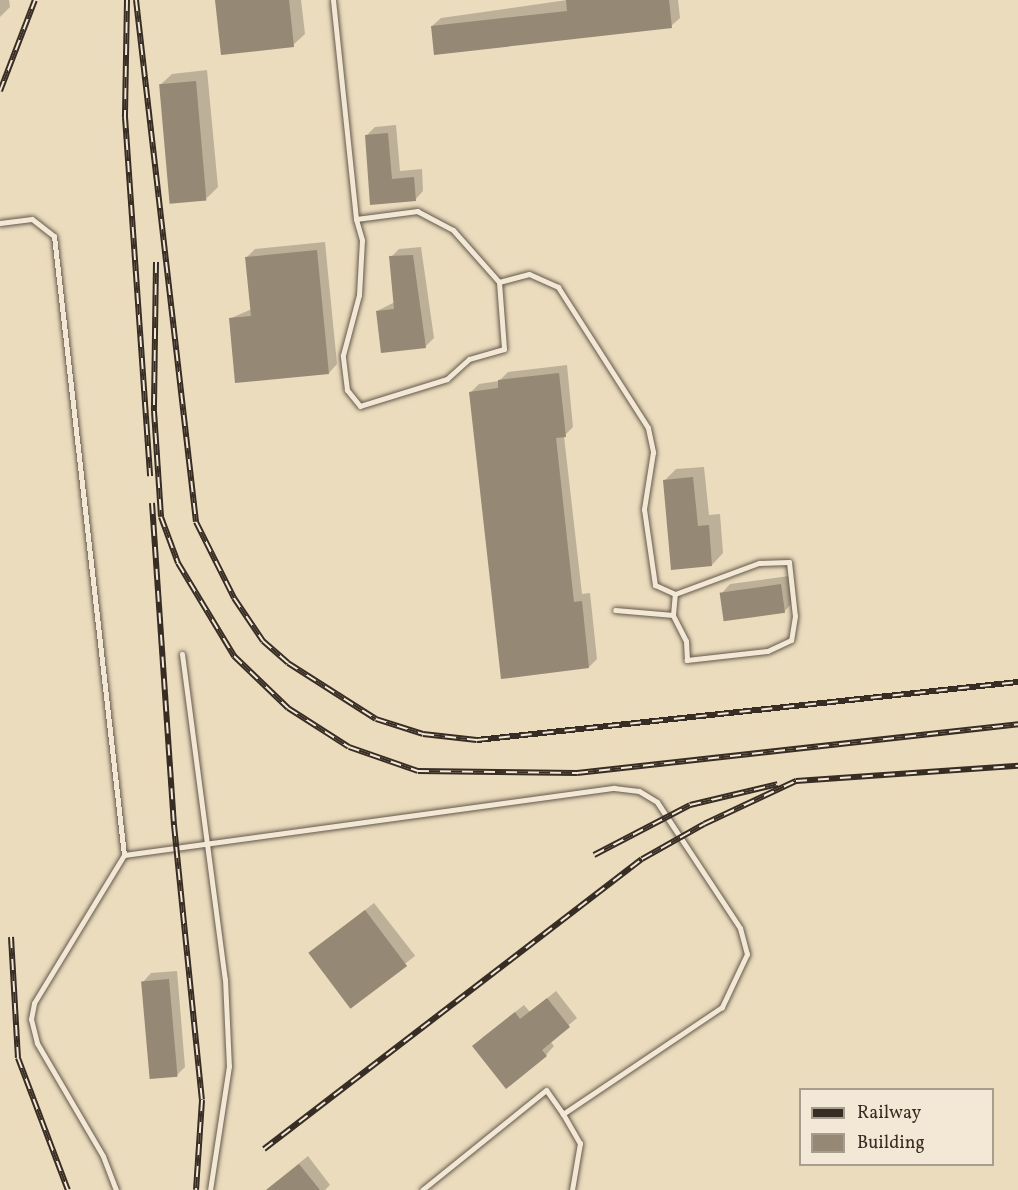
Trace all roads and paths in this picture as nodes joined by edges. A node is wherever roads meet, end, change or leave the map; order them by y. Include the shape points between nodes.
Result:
1 (333, 0) edge
2 (356, 219) junction
3 (0, 223) edge
4 (499, 282) junction
5 (675, 594) junction
6 (615, 610) dead end
7 (673, 615) junction
8 (182, 654) dead end
9 (208, 846) junction
10 (123, 855) junction
11 (562, 1114) junction
12 (116, 1190) edge
13 (210, 1190) edge
14 (422, 1190) edge
15 (572, 1190) edge

1 - 2 lane
2 - 4 lane via 417,211 436,218
2 - 4 lane via 362,240 359,295 343,355 347,390 360,406 447,379 469,359 504,349
3 - 10 lane via 32,219 54,236
4 - 5 lane via 530,274 558,287 592,348 633,400 648,428 653,452 644,509 655,585
5 - 7 lane
5 - 7 lane via 759,563 789,562 795,616 791,640 767,651 687,660 686,641
6 - 7 lane
8 - 9 lane
9 - 10 lane
9 - 11 lane via 614,788 639,791 657,802 740,928 747,954 722,1006
9 - 13 lane via 225,979 229,1066
10 - 12 lane via 34,1003 31,1019 37,1043 103,1156
11 - 14 lane via 546,1090
11 - 15 lane via 580,1143

